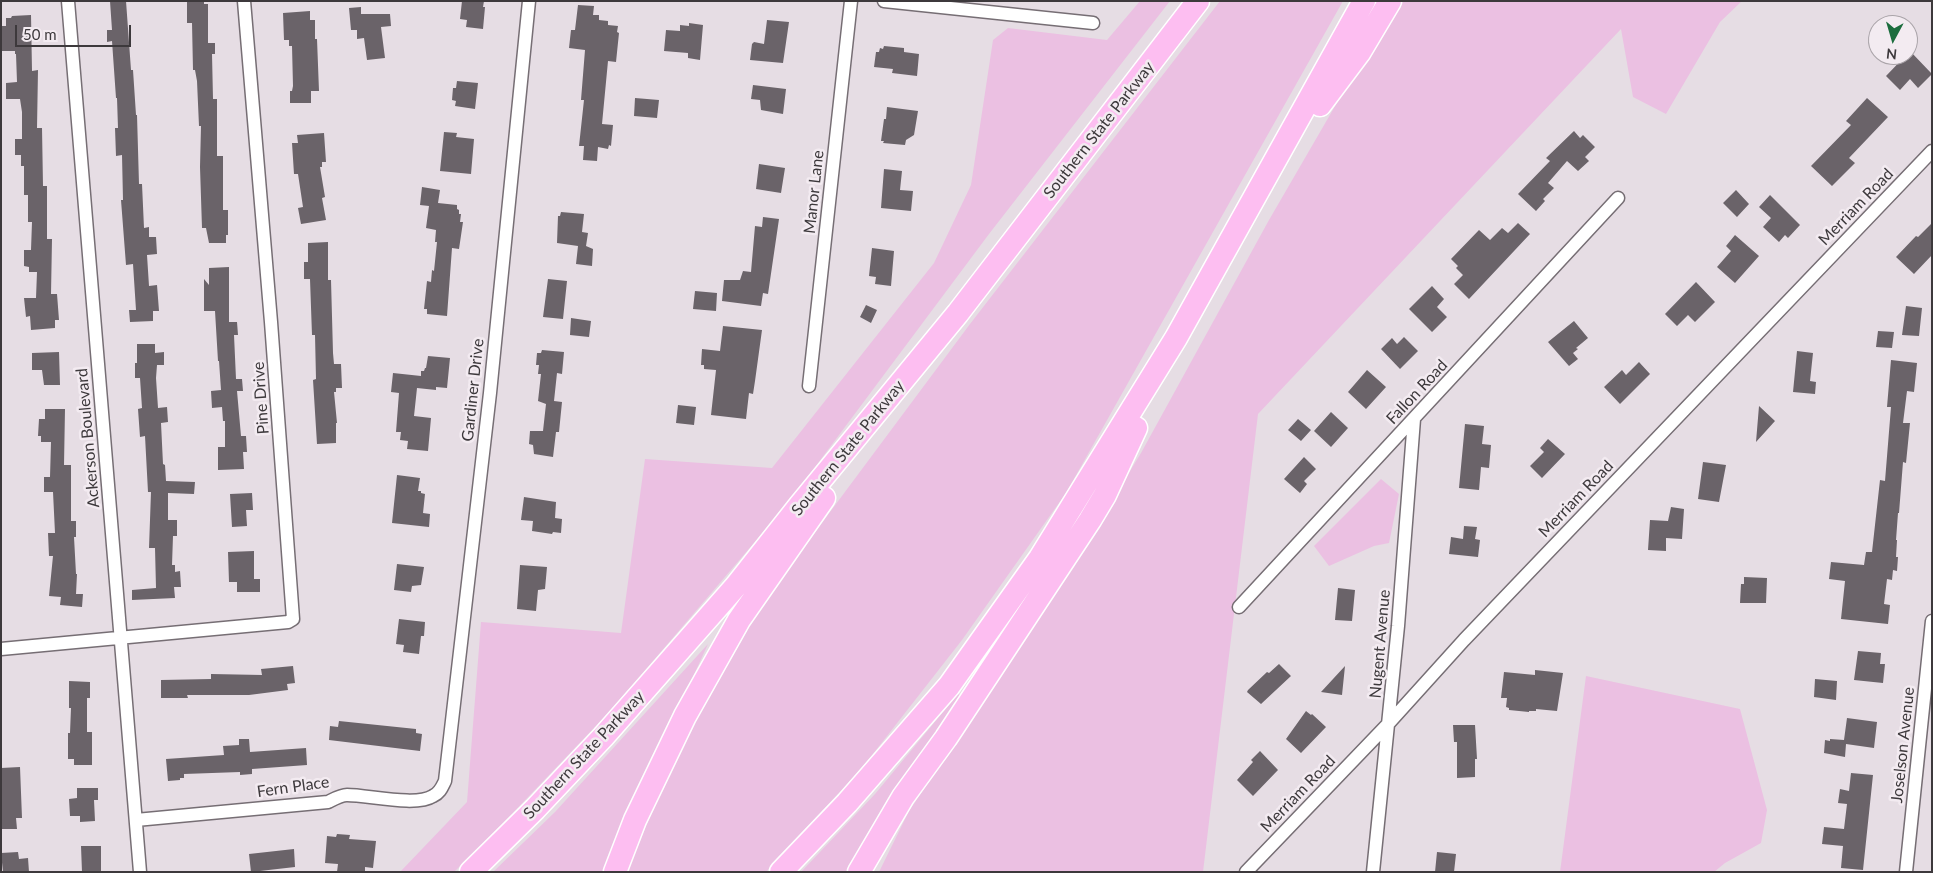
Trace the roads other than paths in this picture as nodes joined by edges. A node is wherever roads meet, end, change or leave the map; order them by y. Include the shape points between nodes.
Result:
1 (68, 1) edge
2 (244, 1) edge
3 (529, 1) edge
4 (851, 1) edge
5 (884, 1) edge
6 (1198, 1) edge
7 (1364, 1) edge
8 (1390, 1) edge
9 (1093, 24) dead end
10 (1932, 151) edge
11 (1272, 167) junction
12 (1618, 198) dead end
13 (958, 313) junction
14 (1176, 338) junction
15 (809, 386) dead end
16 (1414, 419) junction
17 (1239, 607) dead end
18 (1932, 621) edge
19 (122, 638) junction
20 (1, 649) edge
21 (1927, 712) edge
22 (1389, 723) junction
23 (445, 781) joint
24 (136, 820) junction
25 (140, 872) edge
26 (471, 872) edge
27 (615, 872) edge
28 (781, 872) edge
29 (859, 872) edge
30 (1246, 872) edge
31 (1373, 872) edge
32 (1906, 872) edge

1 - 19 street, Ackerson Boulevard
2 - 19 street, Pine Drive via 294,616 288,622
3 - 23 street, Gardiner Drive via 490,393
4 - 15 street, Manor Lane
5 - 9 street
6 - 13 highway, Southern State Parkway
7 - 11 highway
8 - 11 highway via 1360,53
10 - 22 street, Merriam Road via 1464,640
11 - 14 highway
12 - 16 street, Fallon Road
13 - 26 highway, Southern State Parkway via 736,586 670,662 583,759
13 - 27 highway via 739,620 685,716 635,820
14 - 28 highway via 1040,558 963,667 847,803
14 - 29 highway via 1105,495 952,730 903,797
16 - 17 street, Fallon Road
16 - 22 street, Nugent Avenue
18 - 21 street, Joselson Avenue
19 - 20 street, Pine Drive
19 - 24 street, Ackerson Boulevard
21 - 32 street, Joselson Avenue
22 - 30 street, Merriam Road
22 - 31 street, Nugent Avenue
23 - 24 street, Fern Place via 439,792 424,800 344,795 328,802
24 - 25 street, Ackerson Boulevard

